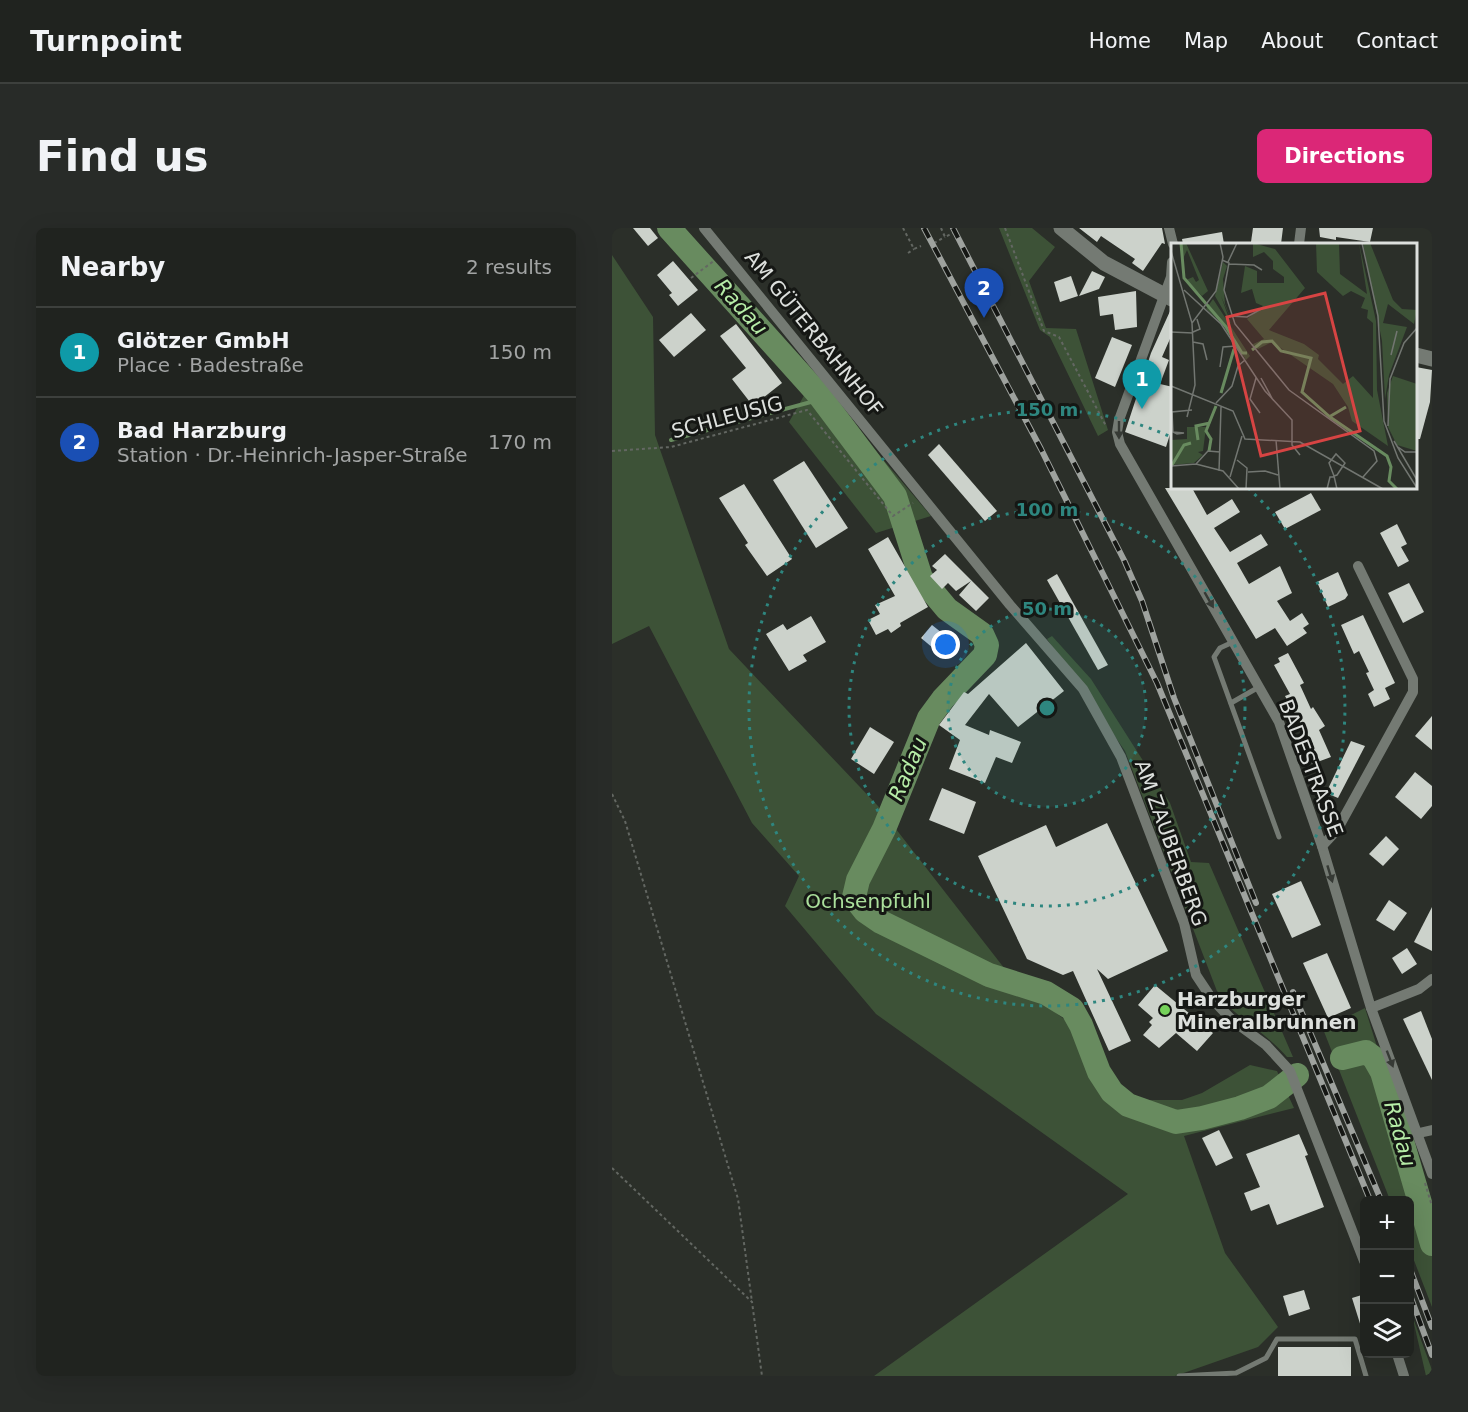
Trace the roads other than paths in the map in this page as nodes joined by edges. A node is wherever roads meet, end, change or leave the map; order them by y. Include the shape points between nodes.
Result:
1 (704, 228) edge
2 (1061, 228) edge
3 (1169, 228) edge
4 (1301, 228) edge
5 (1173, 243) edge
6 (1299, 243) edge
7 (1171, 277) edge
8 (1168, 297) edge
9 (1417, 355) edge
10 (1432, 359) edge
11 (895, 461) joint
12 (1358, 566) dead end
13 (1233, 642) junction
14 (1259, 687) junction
15 (1231, 703) junction
16 (1279, 837) dead end
17 (1322, 846) junction
18 (1432, 979) edge
19 (1371, 1008) junction
20 (1432, 1130) edge
21 (1419, 1132) junction
22 (1428, 1175) edge
23 (1361, 1250) edge
24 (1399, 1358) edge
25 (1179, 1376) edge
26 (1366, 1376) edge
27 (1404, 1376) edge

1 - 11 street, AM GÜTERBAHNHOF
2 - 8 main road via 1104,263
3 - 5 street
4 - 6 street
7 - 8 street, BADESTRASSE
8 -> 13 street, BADESTRASSE via 1117,432 1120,444
9 - 10 main road
11 - 23 street, AM ZAUBERBERG via 1083,689 1121,757 1184,923 1196,975 1232,1020 1266,1045 1290,1071
12 - 17 street via 1413,679 1413,692 1337,830
13 - 14 street, BADESTRASSE
13 - 15 lane via 1220,648 1214,657
14 - 15 lane
14 - 17 street, BADESTRASSE via 1279,722
15 - 16 lane
17 -> 19 street, BADESTRASSE
18 - 19 street via 1419,989
19 -> 21 street, BADESTRASSE
20 - 21 street
21 - 22 street, BADESTRASSE
24 - 27 street
25 - 26 lane via 1236,1373 1266,1358 1277,1339 1355,1339

